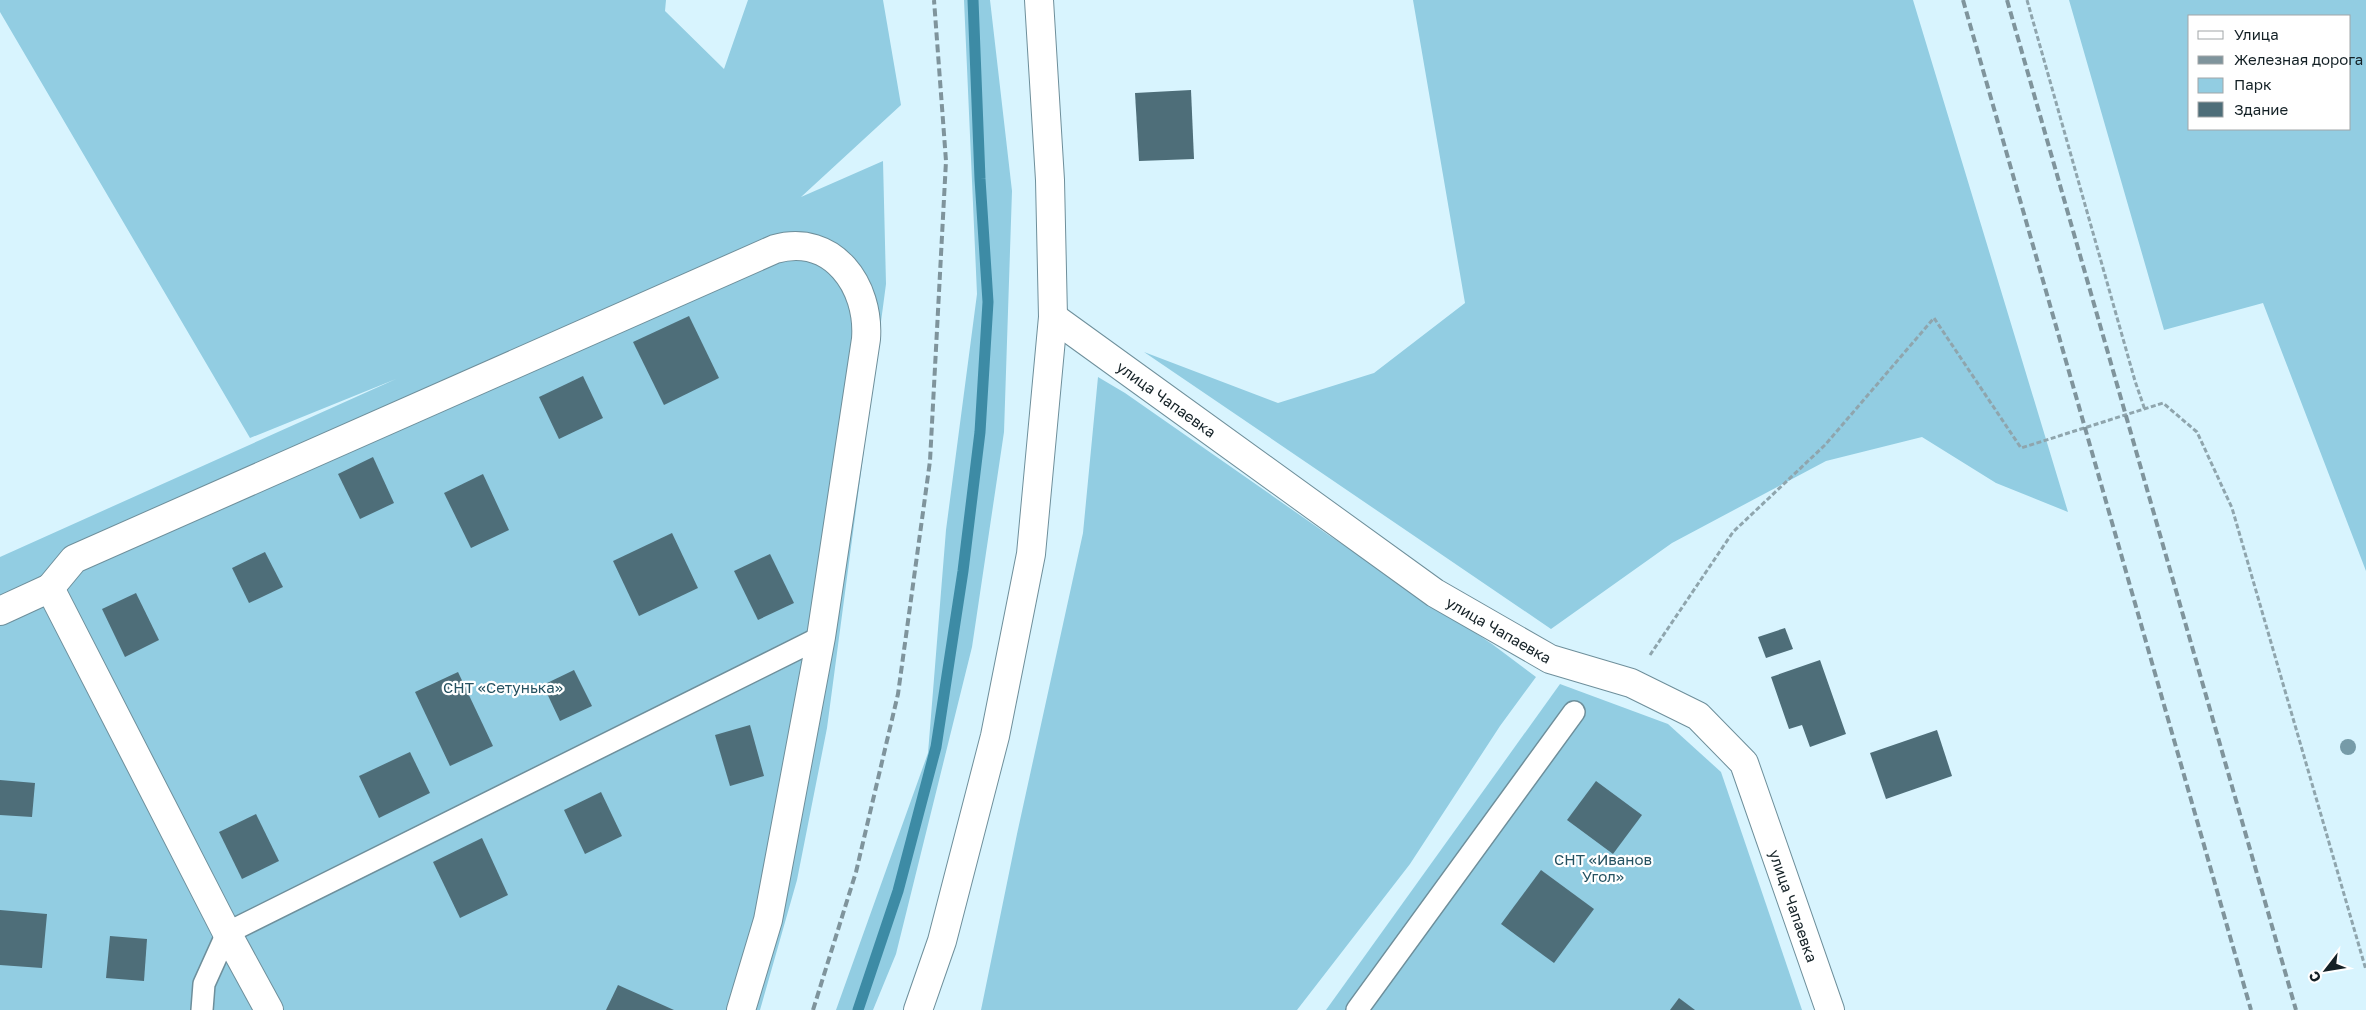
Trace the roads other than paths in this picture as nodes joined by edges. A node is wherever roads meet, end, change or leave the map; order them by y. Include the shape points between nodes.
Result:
1 (1039, 0) edge
2 (1053, 317) junction
3 (50, 588) junction
4 (0, 611) edge
5 (821, 637) junction
6 (1574, 712) dead end
7 (227, 933) junction
8 (202, 1010) edge
9 (269, 1010) edge
10 (741, 1010) edge
11 (918, 1010) edge
12 (1357, 1010) edge
13 (1830, 1010) edge

1 - 2 street via 1050,180
2 - 11 street via 1031,554 994,736 942,941
2 - 13 street, улица Чапаевка via 1435,593 1550,659 1631,684 1698,716 1744,764
3 - 4 street
3 - 5 street via 74,559 775,249 790,245 806,246 821,251 846,270 859,291 867,322
3 - 7 street
5 - 7 lane
5 - 10 street via 768,920
6 - 12 lane
7 - 8 lane via 204,984
7 - 9 street

